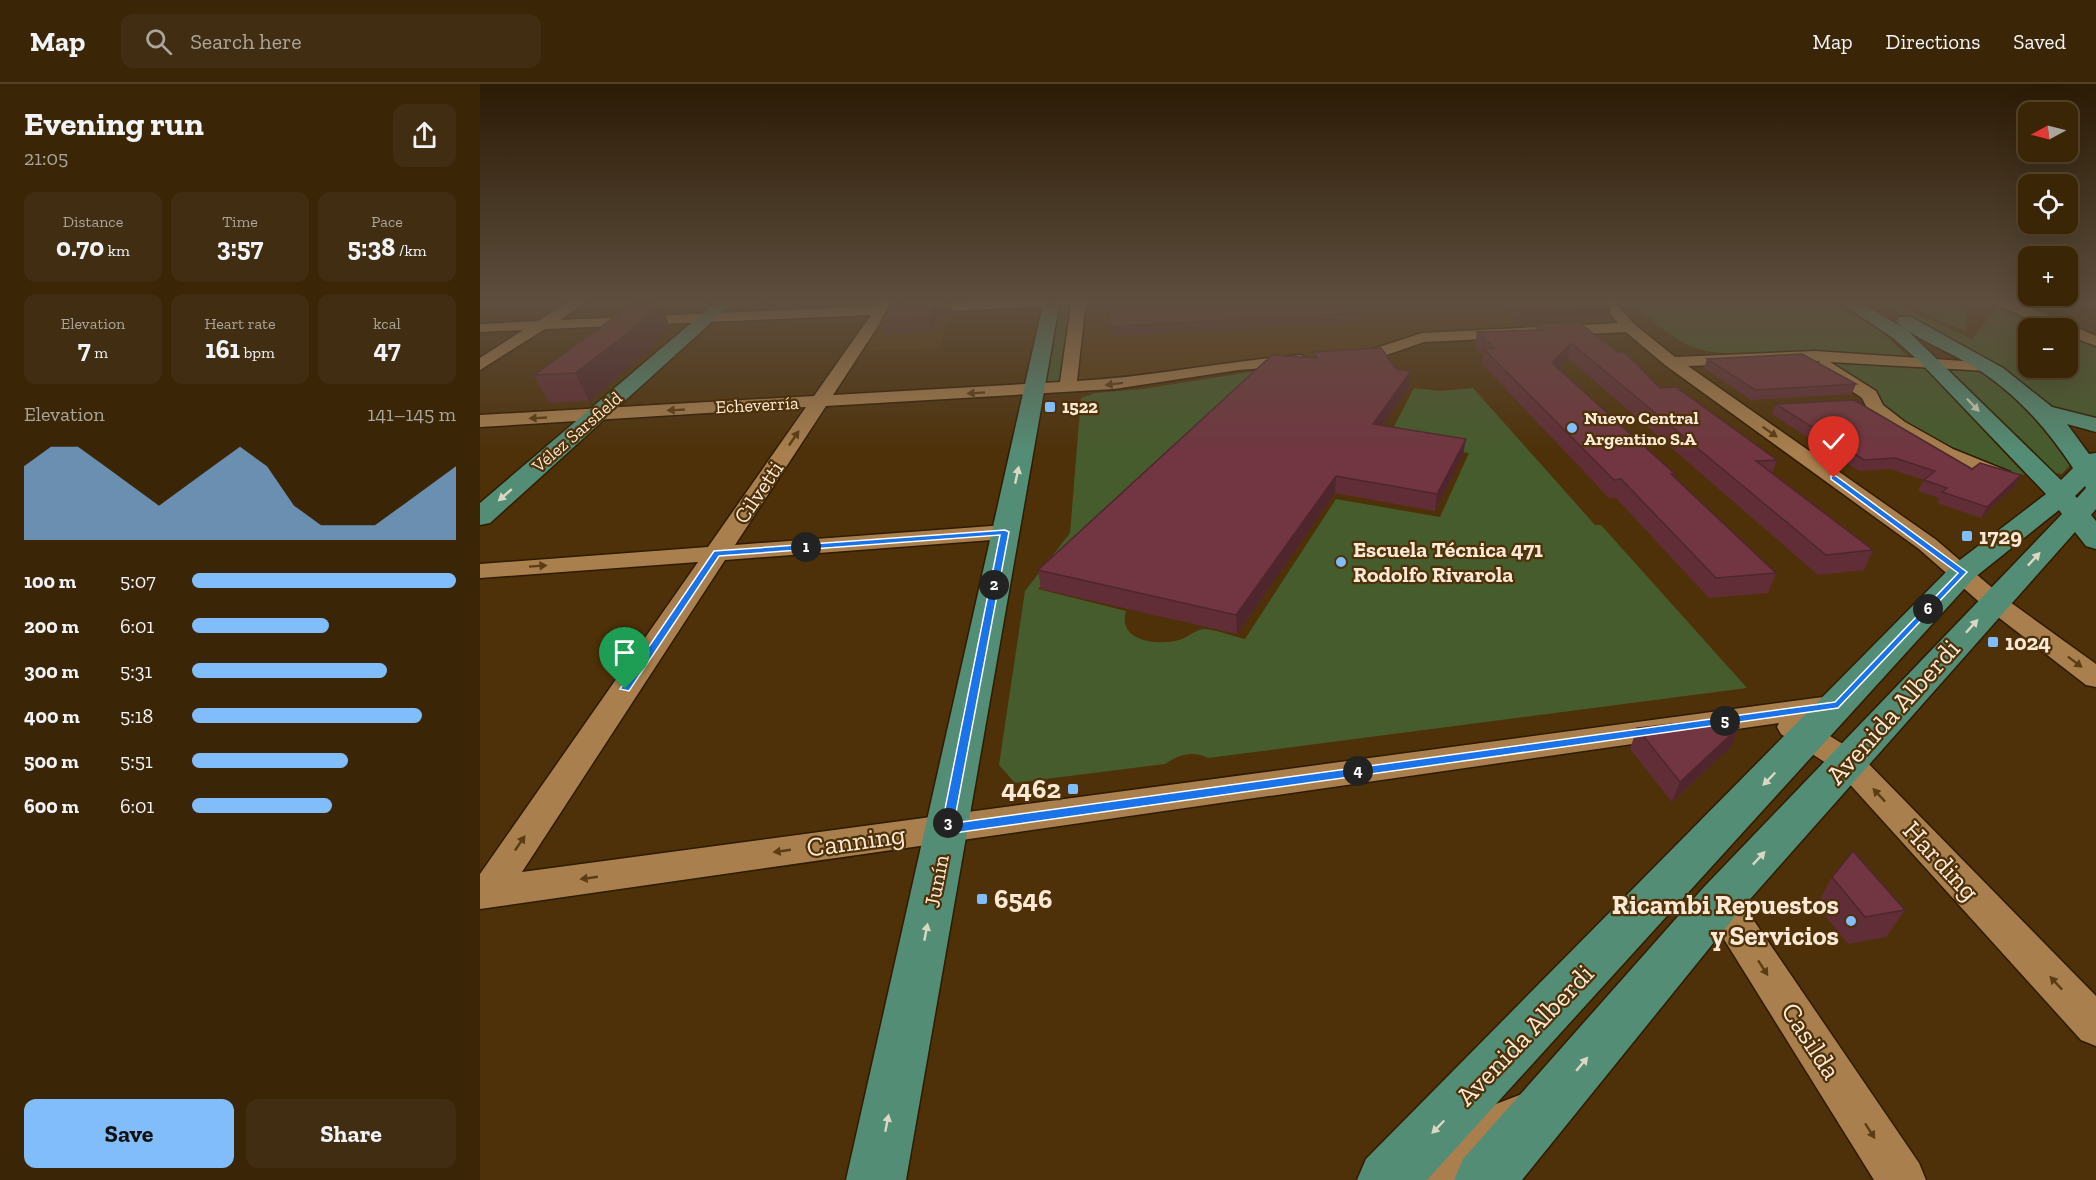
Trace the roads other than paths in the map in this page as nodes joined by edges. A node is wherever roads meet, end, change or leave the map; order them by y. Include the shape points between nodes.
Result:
1 (502, 351) edge
2 (669, 351) edge
3 (853, 351) edge
4 (1041, 351) edge
5 (1073, 351) edge
6 (1381, 351) edge
7 (1658, 351) edge
8 (1689, 351) edge
9 (1915, 351) edge
10 (1961, 351) edge
11 (1815, 356) junction
12 (1732, 358) junction
13 (1922, 360) junction
14 (1671, 362) junction
15 (1984, 364) junction
16 (480, 365) edge
17 (1068, 387) junction
18 (1034, 389) junction
19 (1873, 401) junction
20 (819, 402) junction
21 (1851, 402) edge
22 (1772, 407) dead end
23 (1738, 409) junction
24 (2044, 412) junction
25 (597, 415) junction
26 (480, 421) edge
27 (2096, 425) edge
28 (2003, 476) edge
29 (2085, 486) edge
30 (480, 517) edge
31 (1005, 532) junction
32 (2096, 540) edge
33 (717, 553) junction
34 (480, 570) edge
35 (1963, 572) junction
36 (1994, 602) junction
37 (2096, 678) edge
38 (1824, 721) junction
39 (1848, 762) junction
40 (947, 829) junction
41 (484, 892) edge
42 (1720, 901) junction
43 (2096, 1026) edge
44 (1493, 1069) junction
45 (1485, 1155) edge
46 (876, 1180) edge
47 (1388, 1180) edge
48 (1442, 1180) edge
49 (1902, 1180) edge

1 - 16 street
2 - 25 main road, Vélez Sarsfield
3 - 20 street, Cilvetti
4 - 18 main road, Junín
5 - 17 street
6 -> 17 street, Echeverría via 1322,358 1234,358 1113,384
7 - 14 street
8 - 12 street
9 - 13 main road
10 - 15 main road
11 - 12 street
11 - 13 street
11 - 19 street
12 - 14 street
13 - 15 street
13 -> 29 main road
14 - 23 street
15 - 24 main road
17 - 18 street, Echeverría
18 -> 20 street, Echeverría
31 -> 18 main road, Junín
19 - 21 street
19 - 28 street via 1885,417 1921,440
20 -> 25 street, Echeverría
33 -> 20 street, Cilvetti
22 - 23 street
23 -> 35 street
24 - 27 main road
24 - 29 main road
25 -> 26 street, Echeverría
25 -> 30 main road, Vélez Sarsfield
29 - 32 main road
29 - 35 main road, Avenida Alberdi
36 -> 29 main road, Avenida Alberdi
31 - 33 street
31 - 40 main road, Junín
34 -> 33 street
41 -> 33 street, Cilvetti
35 - 36 street
35 - 38 main road, Avenida Alberdi
36 -> 37 street
39 -> 36 main road, Avenida Alberdi
38 - 39 street, Harding
38 - 40 street, Canning via 1770,715
38 -> 44 main road, Avenida Alberdi
42 -> 39 main road, Avenida Alberdi
43 -> 39 street, Harding
40 -> 41 street, Canning
46 -> 40 main road, Junín
45 -> 42 main road, Avenida Alberdi via 1544,1109
42 -> 49 street, Casilda
44 - 45 street
44 -> 47 main road, Avenida Alberdi
45 - 48 street

